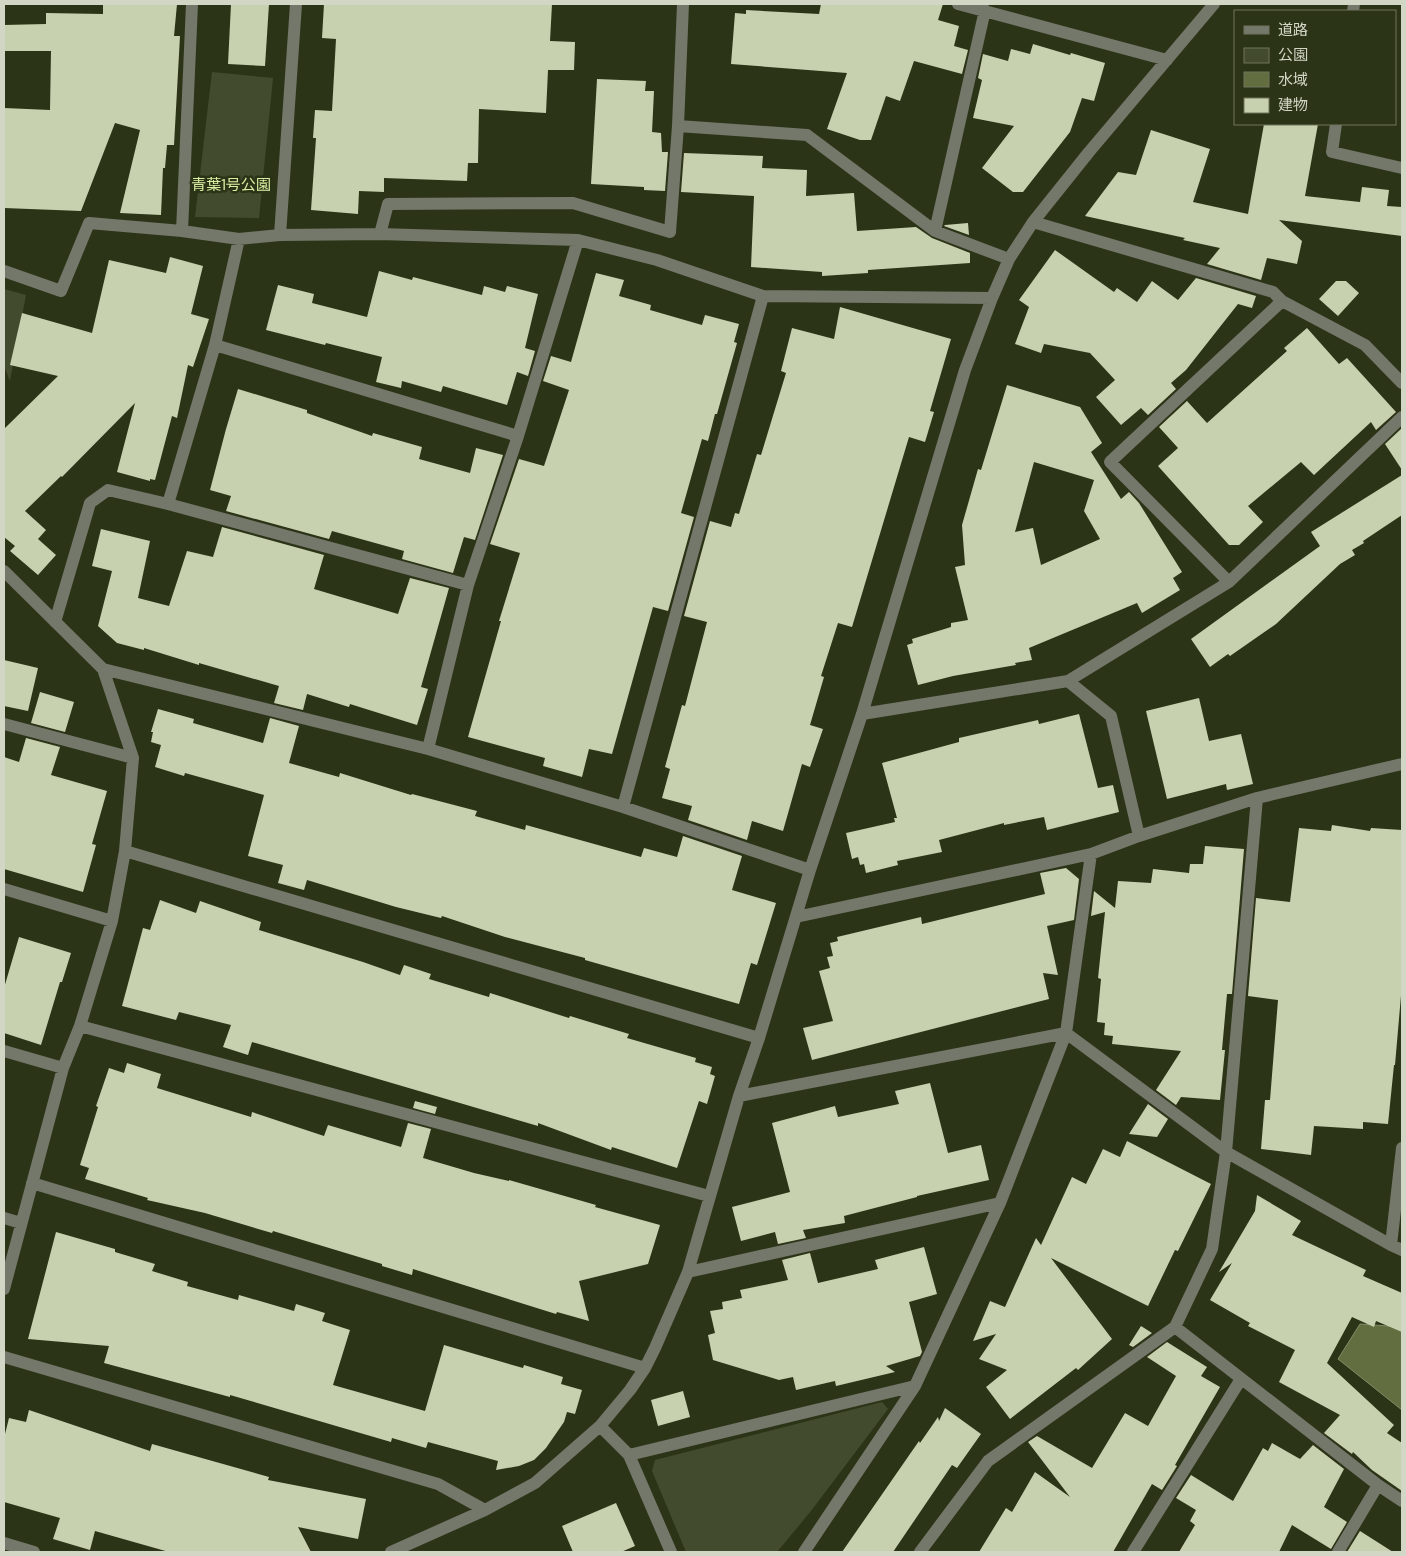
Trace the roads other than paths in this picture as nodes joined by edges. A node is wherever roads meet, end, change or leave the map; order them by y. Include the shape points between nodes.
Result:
1 (192, 4) edge
2 (296, 4) edge
3 (683, 4) edge
4 (958, 4) edge
5 (1214, 4) edge
6 (985, 10) junction
7 (1166, 60) junction
8 (1336, 125) edge
9 (678, 126) junction
10 (1402, 168) edge
11 (1033, 222) junction
12 (182, 231) junction
13 (935, 231) junction
14 (380, 234) junction
15 (280, 235) junction
16 (239, 239) junction
17 (578, 240) junction
18 (1009, 260) junction
19 (4, 271) edge
20 (763, 296) junction
21 (992, 298) junction
22 (1282, 300) junction
23 (215, 345) junction
24 (1402, 384) edge
25 (1402, 417) edge
26 (518, 436) junction
27 (168, 504) junction
28 (4, 571) edge
29 (1229, 582) junction
30 (468, 586) junction
31 (55, 622) junction
32 (103, 668) junction
33 (1068, 681) junction
34 (862, 714) junction
35 (4, 724) edge
36 (428, 749) junction
37 (133, 758) junction
38 (1402, 764) edge
39 (1257, 798) junction
40 (623, 807) junction
41 (1139, 836) junction
42 (125, 851) junction
43 (1091, 854) junction
44 (810, 870) junction
45 (4, 888) edge
46 (796, 918) junction
47 (112, 921) junction
48 (80, 1026) junction
49 (1066, 1033) junction
50 (759, 1038) junction
51 (4, 1051) edge
52 (63, 1068) junction
53 (739, 1096) junction
54 (1402, 1148) edge
55 (1226, 1152) junction
56 (32, 1183) junction
57 (709, 1196) junction
58 (1000, 1203) junction
59 (4, 1218) edge
60 (22, 1224) junction
61 (1397, 1247) edge
62 (688, 1272) junction
63 (4, 1289) edge
64 (1175, 1327) junction
65 (4, 1357) edge
66 (645, 1368) junction
67 (1242, 1379) junction
68 (915, 1386) junction
69 (600, 1426) junction
70 (628, 1455) junction
71 (1378, 1485) junction
72 (1402, 1501) edge
73 (485, 1510) junction
74 (4, 1543) edge
75 (34, 1552) edge
76 (391, 1552) edge
77 (671, 1552) edge
78 (804, 1552) edge
79 (920, 1552) edge
80 (1133, 1552) edge
81 (1338, 1552) edge

1 - 12 street
2 - 15 street
3 - 9 street
4 - 6 street
5 - 7 street
6 - 7 street
6 - 13 street
7 - 11 street
8 - 10 street via 1332,152
9 - 13 street via 807,135
9 - 14 street via 670,232 573,203 388,204
11 - 18 street
11 - 22 street via 1273,292
12 - 16 street
12 - 19 street via 89,223 61,291
13 - 18 street
14 - 15 street
14 - 17 street
15 - 16 street
16 - 23 street
17 - 20 street via 657,260
17 - 26 street
18 - 21 street
20 - 21 street
20 - 40 street
21 - 34 street via 965,370
22 - 24 street via 1365,344
22 - 29 street via 1110,462
23 - 26 street
23 - 27 street
25 - 29 street
26 - 30 street
27 - 30 street
27 - 31 street via 108,490 90,503
28 - 31 street
29 - 33 street
30 - 36 street
31 - 32 street
32 - 36 street
32 - 37 street
33 - 34 street
33 - 41 street via 1112,716
34 - 44 street
35 - 37 street
36 - 40 street
37 - 42 street
38 - 39 street
39 - 41 street
39 - 55 street
40 - 44 street
41 - 43 street
42 - 47 street
42 - 50 street
43 - 46 street
43 - 49 street
44 - 46 street
45 - 47 street
46 - 50 street
47 - 48 street
48 - 52 street
48 - 57 street
49 - 53 street
49 - 55 street
49 - 58 street
50 - 53 street
51 - 52 street
52 - 56 street
53 - 57 street
54 - 61 street
55 - 61 street
55 - 64 street via 1212,1249
56 - 60 street
56 - 66 street
57 - 62 street
58 - 62 street
58 - 68 street
59 - 60 street
60 - 63 street
62 - 66 street
64 - 67 street
64 - 79 street via 988,1461
65 - 73 street via 438,1484
66 - 69 street
67 - 71 street
67 - 80 street
68 - 70 street
68 - 78 street
69 - 70 street
69 - 73 street via 535,1483
70 - 77 street
71 - 72 street
71 - 81 street
73 - 76 street
74 - 75 street

